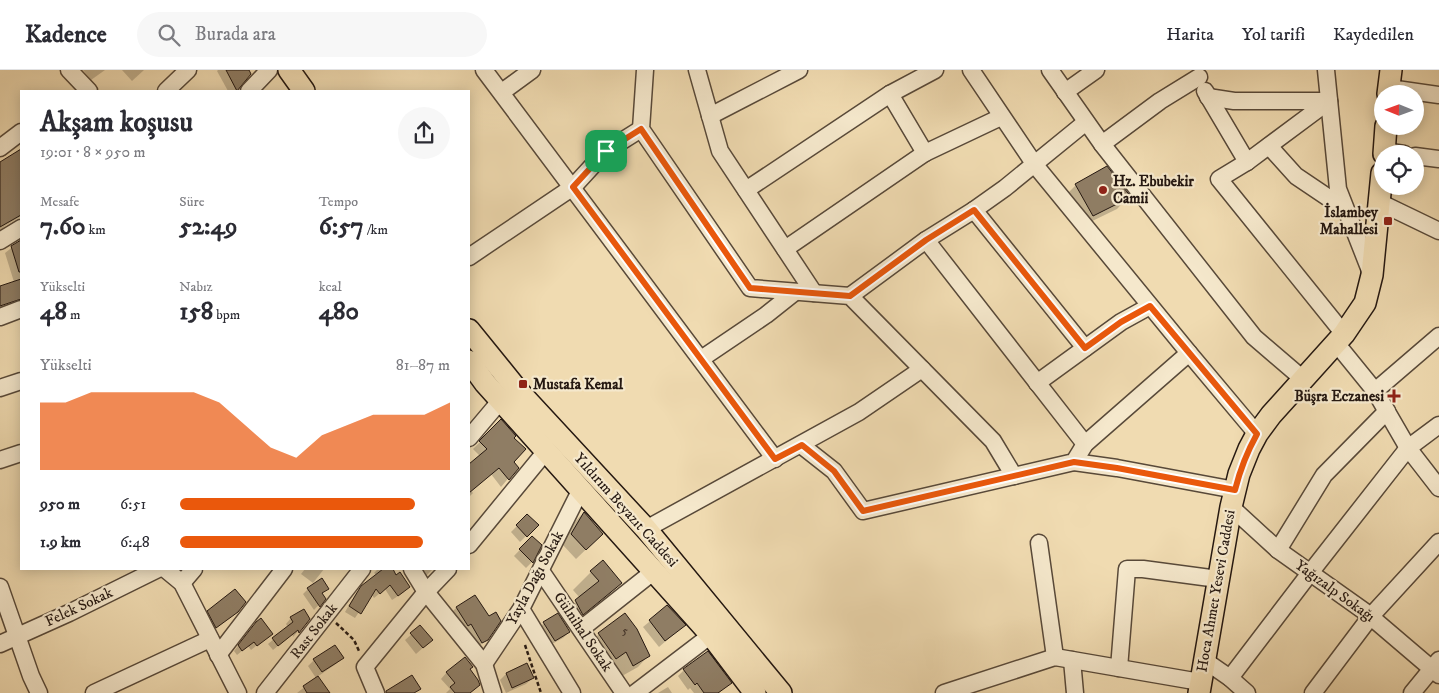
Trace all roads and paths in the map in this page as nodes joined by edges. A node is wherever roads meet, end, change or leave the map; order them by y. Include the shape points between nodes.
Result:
1 (69, 70) edge
2 (188, 70) edge
3 (270, 70) edge
4 (289, 70) edge
5 (484, 70) edge
6 (532, 70) edge
7 (645, 70) edge
8 (698, 70) edge
9 (799, 70) edge
10 (935, 70) edge
11 (971, 70) edge
12 (1050, 70) edge
13 (1096, 70) edge
14 (1326, 70) edge
15 (1197, 74) edge
16 (1389, 84) edge
17 (84, 89) edge
18 (167, 90) edge
19 (250, 90) edge
20 (285, 90) edge
21 (303, 90) edge
22 (502, 92) junction
23 (1065, 92) junction
24 (890, 94) junction
25 (1439, 95) edge
26 (1208, 96) junction
27 (1329, 101) junction
28 (710, 116) junction
29 (1001, 117) junction
30 (1086, 122) junction
31 (641, 129) junction
32 (20, 133) edge
33 (1102, 144) junction
34 (1269, 146) junction
35 (0, 148) edge
36 (924, 153) junction
37 (1424, 157) edge
38 (1439, 159) edge
39 (1247, 162) junction
40 (1035, 164) junction
41 (573, 187) junction
42 (746, 190) junction
43 (1381, 195) edge
44 (1380, 203) junction
45 (1345, 209) junction
46 (974, 210) junction
47 (20, 229) edge
48 (1439, 231) edge
49 (926, 240) junction
50 (0, 241) edge
51 (785, 249) junction
52 (470, 256) edge
53 (1372, 275) junction
54 (795, 292) junction
55 (814, 294) junction
56 (850, 296) junction
57 (1150, 306) junction
58 (20, 310) edge
59 (0, 317) edge
60 (470, 331) edge
61 (1439, 336) edge
62 (1340, 338) junction
63 (1085, 348) junction
64 (1189, 353) junction
65 (701, 359) junction
66 (470, 362) edge
67 (922, 369) junction
68 (1303, 379) junction
69 (20, 381) edge
70 (1037, 383) junction
71 (0, 388) edge
72 (1375, 391) junction
73 (501, 400) junction
74 (1387, 411) junction
75 (1439, 425) edge
76 (1257, 434) junction
77 (470, 437) edge
78 (1085, 444) junction
79 (802, 445) junction
80 (1408, 448) junction
81 (546, 451) junction
82 (20, 453) edge
83 (775, 459) junction
84 (0, 460) edge
85 (1074, 462) junction
86 (1014, 476) junction
87 (1439, 488) edge
88 (581, 489) junction
89 (1233, 498) junction
90 (646, 530) junction
91 (1439, 542) edge
92 (1039, 543) dead end
93 (470, 544) edge
94 (1278, 550) junction
95 (156, 570) edge
96 (166, 570) edge
97 (193, 570) edge
98 (283, 570) edge
99 (361, 570) edge
100 (413, 570) edge
101 (447, 570) edge
102 (541, 571) junction
103 (654, 572) junction
104 (1310, 573) junction
105 (1218, 579) junction
106 (182, 583) junction
107 (0, 588) edge
108 (426, 592) junction
109 (327, 614) junction
110 (518, 614) junction
111 (1371, 616) junction
112 (581, 629) junction
113 (711, 635) junction
114 (16, 636) junction
115 (210, 638) junction
116 (0, 644) edge
117 (218, 655) junction
118 (1055, 657) junction
119 (1072, 660) junction
120 (1204, 660) junction
121 (484, 664) junction
122 (365, 667) junction
123 (1119, 668) junction
124 (1436, 668) edge
125 (1230, 678) junction
126 (981, 687) edge
127 (1199, 688) edge
128 (39, 693) edge
129 (94, 693) edge
130 (238, 693) edge
131 (265, 693) edge
132 (376, 693) edge
133 (493, 693) edge
134 (541, 693) edge
135 (572, 693) edge
136 (624, 693) edge
137 (635, 693) edge
138 (755, 693) edge
139 (781, 693) edge
140 (944, 693) edge
141 (1075, 693) edge
142 (1247, 693) edge
143 (1312, 693) edge
144 (1412, 693) edge

1 - 17 street
2 - 18 street
3 - 19 street
3 - 20 main road
4 - 21 main road
5 - 22 street
6 - 22 street
7 - 31 street
8 - 28 street
9 - 28 street
10 - 24 street
11 - 29 street
12 - 23 street
13 - 23 street
14 - 27 street
15 - 26 street
15 - 33 street
16 - 25 street
22 - 41 street
23 - 30 street
24 - 36 street
24 - 42 street
26 - 27 street via 1234,101
26 - 39 street
27 - 34 street
27 - 45 street via 1338,189
28 - 42 street via 720,151
29 - 36 street
29 - 40 street
30 - 33 street
30 - 40 street
31 - 41 street via 606,151
31 - 54 street via 750,288
32 - 35 street
33 - 68 street via 1254,337
34 - 39 street
34 - 45 street via 1296,176
36 - 51 street
37 - 38 street
39 - 62 street via 1219,179
40 - 46 street
40 - 57 street
41 - 52 street
41 - 65 street
42 - 51 street
43 - 44 main road, Hoca Ahmet Yesevi Caddesi
44 - 48 street
44 - 53 main road, Hoca Ahmet Yesevi Caddesi
45 - 53 street
46 - 49 street
46 - 63 street
47 - 50 street
49 - 56 street
49 - 70 street
51 - 55 street
53 - 62 main road, Hoca Ahmet Yesevi Caddesi via 1365,303
54 - 55 street
54 - 65 street
55 - 56 street
56 - 67 street
57 - 63 street
57 - 64 street
58 - 59 street
60 - 90 main road, Yıldırım Beyazıt Caddesi via 520,393
61 - 72 street
62 - 68 main road, Hoca Ahmet Yesevi Caddesi
62 - 72 street
63 - 70 street
64 - 76 street
64 - 78 street
65 - 83 street
66 - 73 main road
67 - 79 street via 859,412
67 - 86 street via 993,441
68 - 76 main road, Hoca Ahmet Yesevi Caddesi
69 - 71 street
70 - 78 street
72 - 74 street
73 - 77 street
73 - 81 main road
74 - 80 street
74 - 94 street via 1324,475
75 - 80 street
76 - 89 main road, Hoca Ahmet Yesevi Caddesi via 1239,474
78 - 85 street
79 - 83 street
79 - 86 street via 834,471 863,511
80 - 87 street
80 - 104 street
81 - 88 main road
81 - 93 street
82 - 84 street
83 - 90 street
85 - 86 street
85 - 89 street via 1117,468
88 - 102 street, Yayla Dağı Sokak
88 - 103 main road
89 - 94 street, Yağızalp Sokağı
89 - 105 main road, Hoca Ahmet Yesevi Caddesi
90 - 139 main road, Yıldırım Beyazıt Caddesi
91 - 111 street
92 - 118 street
94 - 104 street, Yağızalp Sokağı
95 - 114 street, Felek Sokak
96 - 106 street
97 - 106 street
98 - 117 street
99 - 109 street, Rast Sokak
100 - 108 street
101 - 108 street
102 - 110 street, Yayla Dağı Sokak
102 - 112 street, Gülnihal Sokak
103 - 112 street
103 - 113 main road
104 - 111 street, Yağızalp Sokağı
104 - 125 street
105 - 120 main road, Hoca Ahmet Yesevi Caddesi
105 - 123 street via 1127,569
106 - 115 street
107 - 114 street
108 - 121 street
108 - 122 street
109 - 122 path via 354,640
109 - 131 street, Rast Sokak
110 - 121 street, Yayla Dağı Sokak
110 - 134 path
110 - 135 street
111 - 124 street, Yağızalp Sokağı
111 - 143 street
112 - 136 street, Gülnihal Sokak
113 - 137 street
113 - 138 main road
114 - 116 street, Felek Sokak
114 - 128 street
115 - 117 street
115 - 129 street
117 - 130 street
118 - 119 street
118 - 126 street
119 - 123 street
119 - 141 street
120 - 125 street
120 - 127 main road, Hoca Ahmet Yesevi Caddesi
121 - 133 street
122 - 132 street
123 - 127 street
124 - 144 street
125 - 142 street
126 - 140 street

